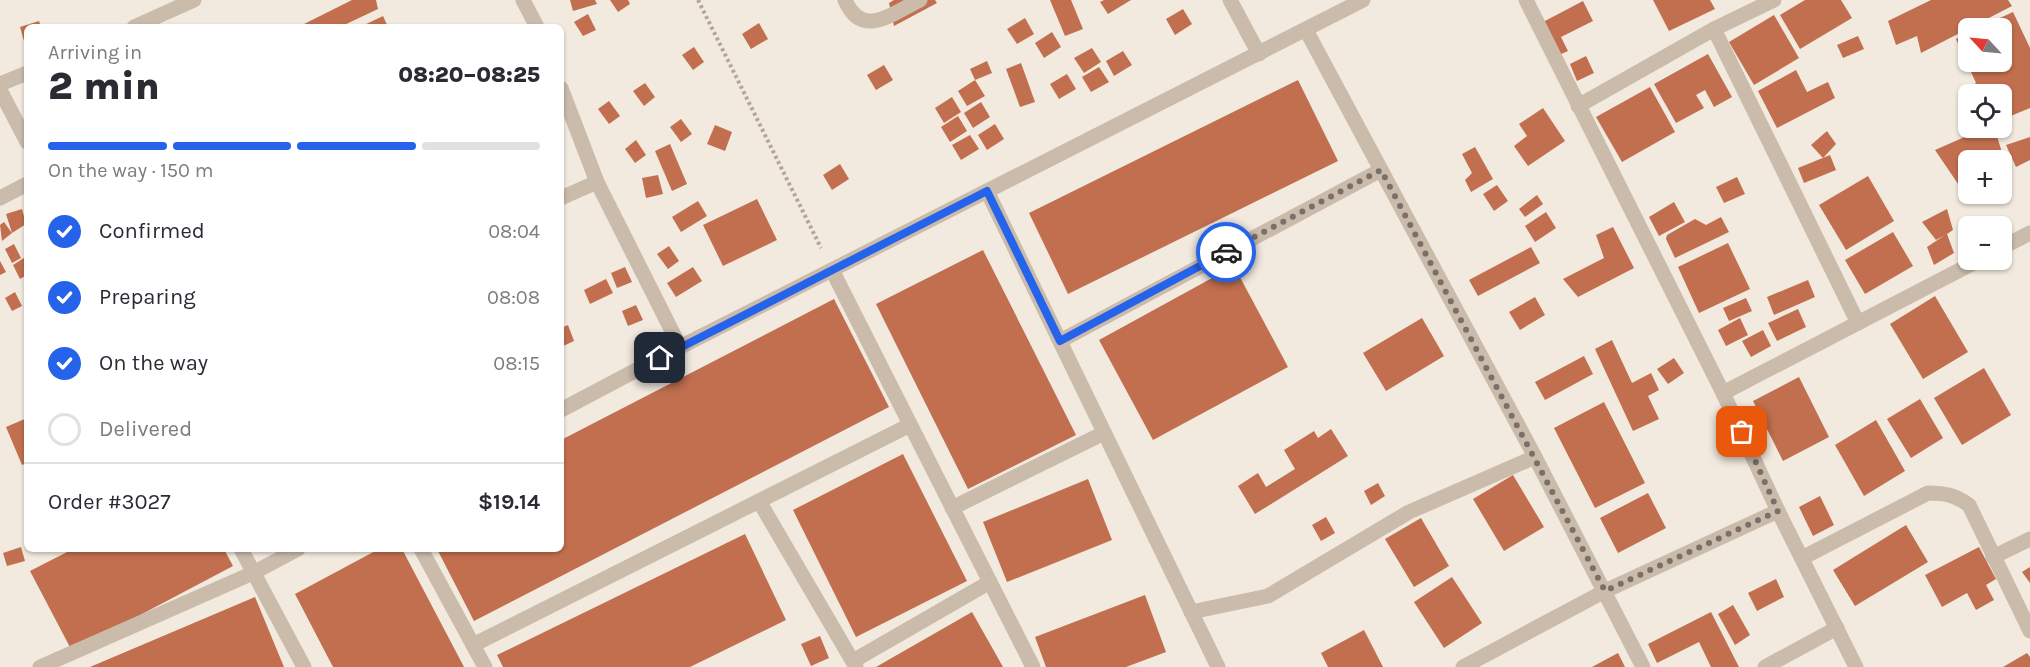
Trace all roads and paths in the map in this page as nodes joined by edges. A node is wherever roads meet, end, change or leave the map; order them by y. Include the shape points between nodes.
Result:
1 (194, 0) edge
2 (524, 0) edge
3 (698, 0) edge
4 (845, 0) edge
5 (920, 0) edge
6 (1230, 0) edge
7 (1363, 0) edge
8 (1526, 0) edge
9 (1774, 0) edge
10 (160, 22) edge
11 (536, 24) edge
12 (1714, 29) junction
13 (1306, 30) junction
14 (1259, 54) junction
15 (24, 74) edge
16 (0, 84) edge
17 (0, 90) edge
18 (564, 96) edge
19 (1578, 106) junction
20 (24, 136) edge
21 (1381, 170) junction
22 (597, 182) junction
23 (24, 186) edge
24 (987, 191) junction
25 (564, 197) edge
26 (0, 198) edge
27 (2030, 233) edge
28 (2012, 242) edge
29 (832, 270) junction
30 (1960, 270) edge
31 (1858, 323) junction
32 (1060, 341) junction
33 (680, 347) junction
34 (1723, 393) junction
35 (564, 408) edge
36 (910, 425) junction
37 (1104, 433) junction
38 (1535, 457) junction
39 (759, 501) junction
40 (952, 508) junction
41 (1778, 511) junction
42 (2030, 539) edge
43 (242, 552) edge
44 (292, 552) edge
45 (423, 552) edge
46 (1993, 557) junction
47 (1802, 558) junction
48 (253, 573) junction
49 (990, 582) junction
50 (1605, 591) junction
51 (1191, 612) junction
52 (1837, 628) junction
53 (2030, 631) edge
54 (473, 645) junction
55 (855, 664) edge
56 (40, 667) edge
57 (304, 667) edge
58 (485, 667) edge
59 (1033, 667) edge
60 (1218, 667) edge
61 (1464, 667) edge
62 (1643, 667) edge
63 (1765, 667) edge
64 (1856, 667) edge

1 - 10 street
2 - 11 street
3 - 29 path
4 - 5 street via 855,16 874,23
6 - 14 street
7 - 13 street
8 - 19 street
9 - 12 street
12 - 19 street
12 - 31 street
13 - 14 street
13 - 21 street
14 - 24 street
15 - 16 street
17 - 20 street
18 - 22 street
19 - 34 street
21 - 32 street
21 - 38 street
22 - 25 street
22 - 33 street
23 - 26 street
24 - 29 street
24 - 32 street
27 - 28 street
29 - 33 street
29 - 36 street
30 - 31 street
31 - 34 street
32 - 37 street
33 - 35 street
34 - 41 street
36 - 39 street
36 - 40 street
37 - 40 street
37 - 51 street
38 - 50 street
38 - 51 street via 1409,512 1268,596
39 - 54 street
39 - 55 street
40 - 49 street
41 - 47 street
41 - 50 street
42 - 46 street
43 - 48 street
44 - 48 street
45 - 54 street
46 - 47 street via 1969,505 1958,497 1928,493
46 - 53 street
47 - 52 street
48 - 56 street
48 - 57 street
49 - 55 street
49 - 59 street
50 - 61 street
50 - 62 street
51 - 60 street
52 - 63 street
52 - 64 street
54 - 58 street

